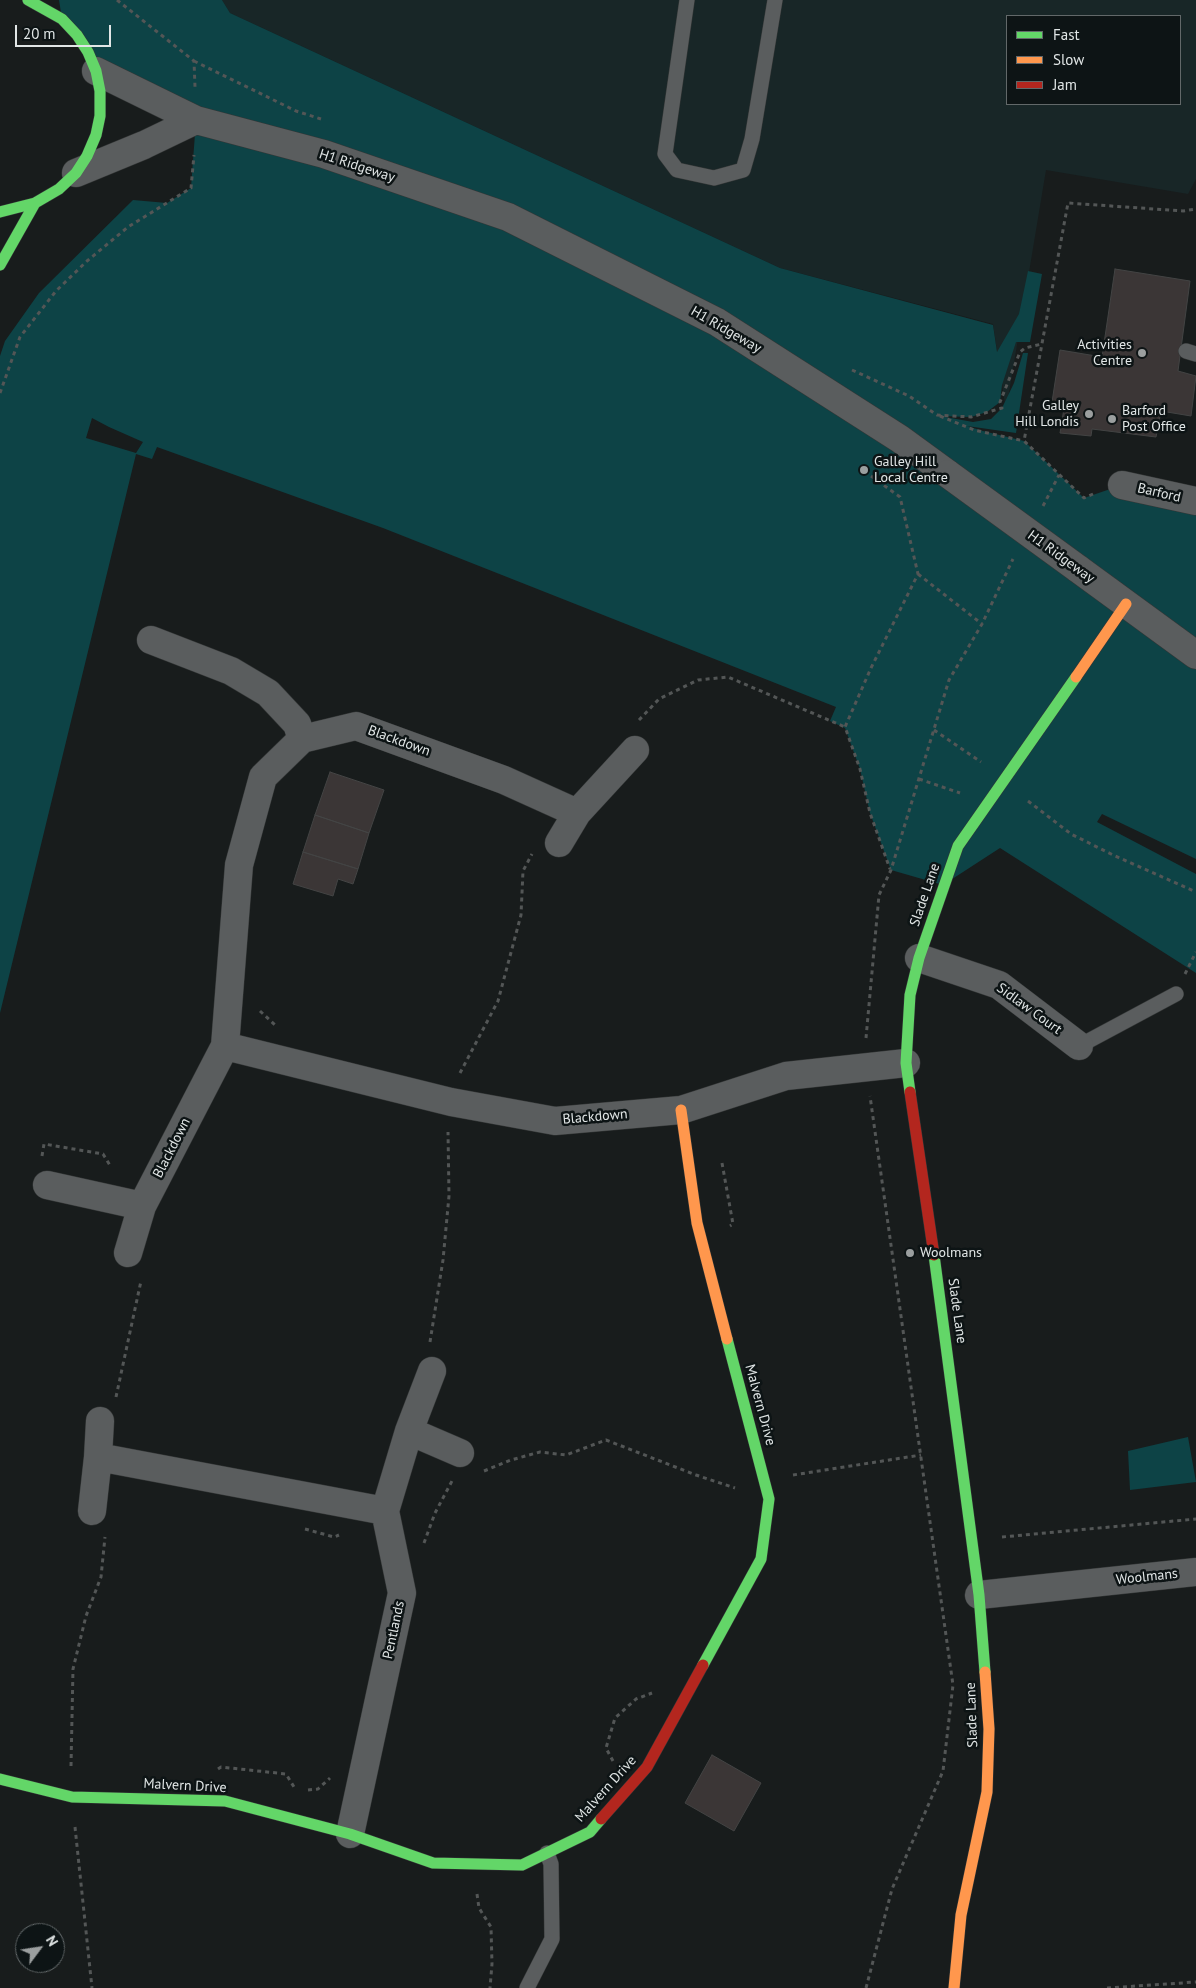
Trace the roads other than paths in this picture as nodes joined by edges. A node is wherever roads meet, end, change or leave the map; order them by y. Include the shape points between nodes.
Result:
1 (28, 0) edge
2 (59, 0) edge
3 (687, 0) edge
4 (775, 0) edge
5 (62, 19) junction
6 (96, 71) junction
7 (196, 120) junction
8 (76, 173) junction
9 (35, 203) junction
10 (0, 212) edge
11 (0, 265) edge
12 (1122, 485) dead end
13 (1196, 501) edge
14 (1126, 604) junction
15 (151, 640) dead end
16 (1196, 655) edge
17 (634, 738) road end
18 (302, 739) junction
19 (577, 813) junction
20 (559, 843) dead end
21 (919, 958) junction
22 (1176, 994) dead end
23 (225, 1046) junction
24 (1079, 1046) joint
25 (906, 1063) junction
26 (681, 1110) junction
27 (47, 1185) road end
28 (142, 1206) junction
29 (128, 1253) dead end
30 (432, 1371) dead end
31 (100, 1421) dead end
32 (409, 1431) junction
33 (460, 1453) dead end
34 (98, 1457) junction
35 (385, 1511) junction
36 (99, 1521) road end
37 (1196, 1572) edge
38 (979, 1595) junction
39 (0, 1779) edge
40 (350, 1834) junction
41 (547, 1853) junction
42 (527, 1988) edge
43 (954, 1988) edge

1 - 5 street
2 - 5 street
3 - 4 lane via 665,154 677,170 714,178 743,170 752,139
5 - 6 street via 77,35
6 - 7 street, H1 Ridgeway
6 - 8 street via 100,91 99,122 87,156
7 - 8 street via 144,146
7 - 14 street, H1 Ridgeway, bridge via 324,154 508,216 717,322 900,439
8 - 9 street via 59,189
9 - 10 street
9 - 11 street
12 - 13 street, Barford
14 - 16 street, H1 Ridgeway
14 - 21 street, Slade Lane via 958,846
15 - 18 street via 231,671 268,693 297,724
17 - 19 street
18 - 19 street, Blackdown via 356,726 504,780
18 - 23 street, Blackdown via 263,777 239,865
19 - 20 street
21 - 24 street, Sidlaw Court via 999,985
21 - 25 street, Slade Lane via 910,995
22 - 24 lane
23 - 26 street, Blackdown via 451,1102 555,1121
23 - 28 street, Blackdown
25 - 26 street, Blackdown via 786,1076
25 - 38 street, Slade Lane
26 - 41 street, Malvern Drive via 697,1223 769,1499 761,1560 647,1767 590,1832
27 - 28 street
28 - 29 street, Blackdown
30 - 32 street, Pentlands
31 - 34 street
32 - 33 street
32 - 35 street, Pentlands
34 - 35 street
34 - 36 street
35 - 40 street, Pentlands via 402,1593
37 - 38 street, Woolmans
38 - 43 street, Slade Lane via 989,1729 987,1792 961,1915
39 - 40 street, Malvern Drive via 72,1796 225,1801
40 - 41 street, Malvern Drive via 433,1863 522,1865
41 - 42 lane via 551,1864 552,1939

